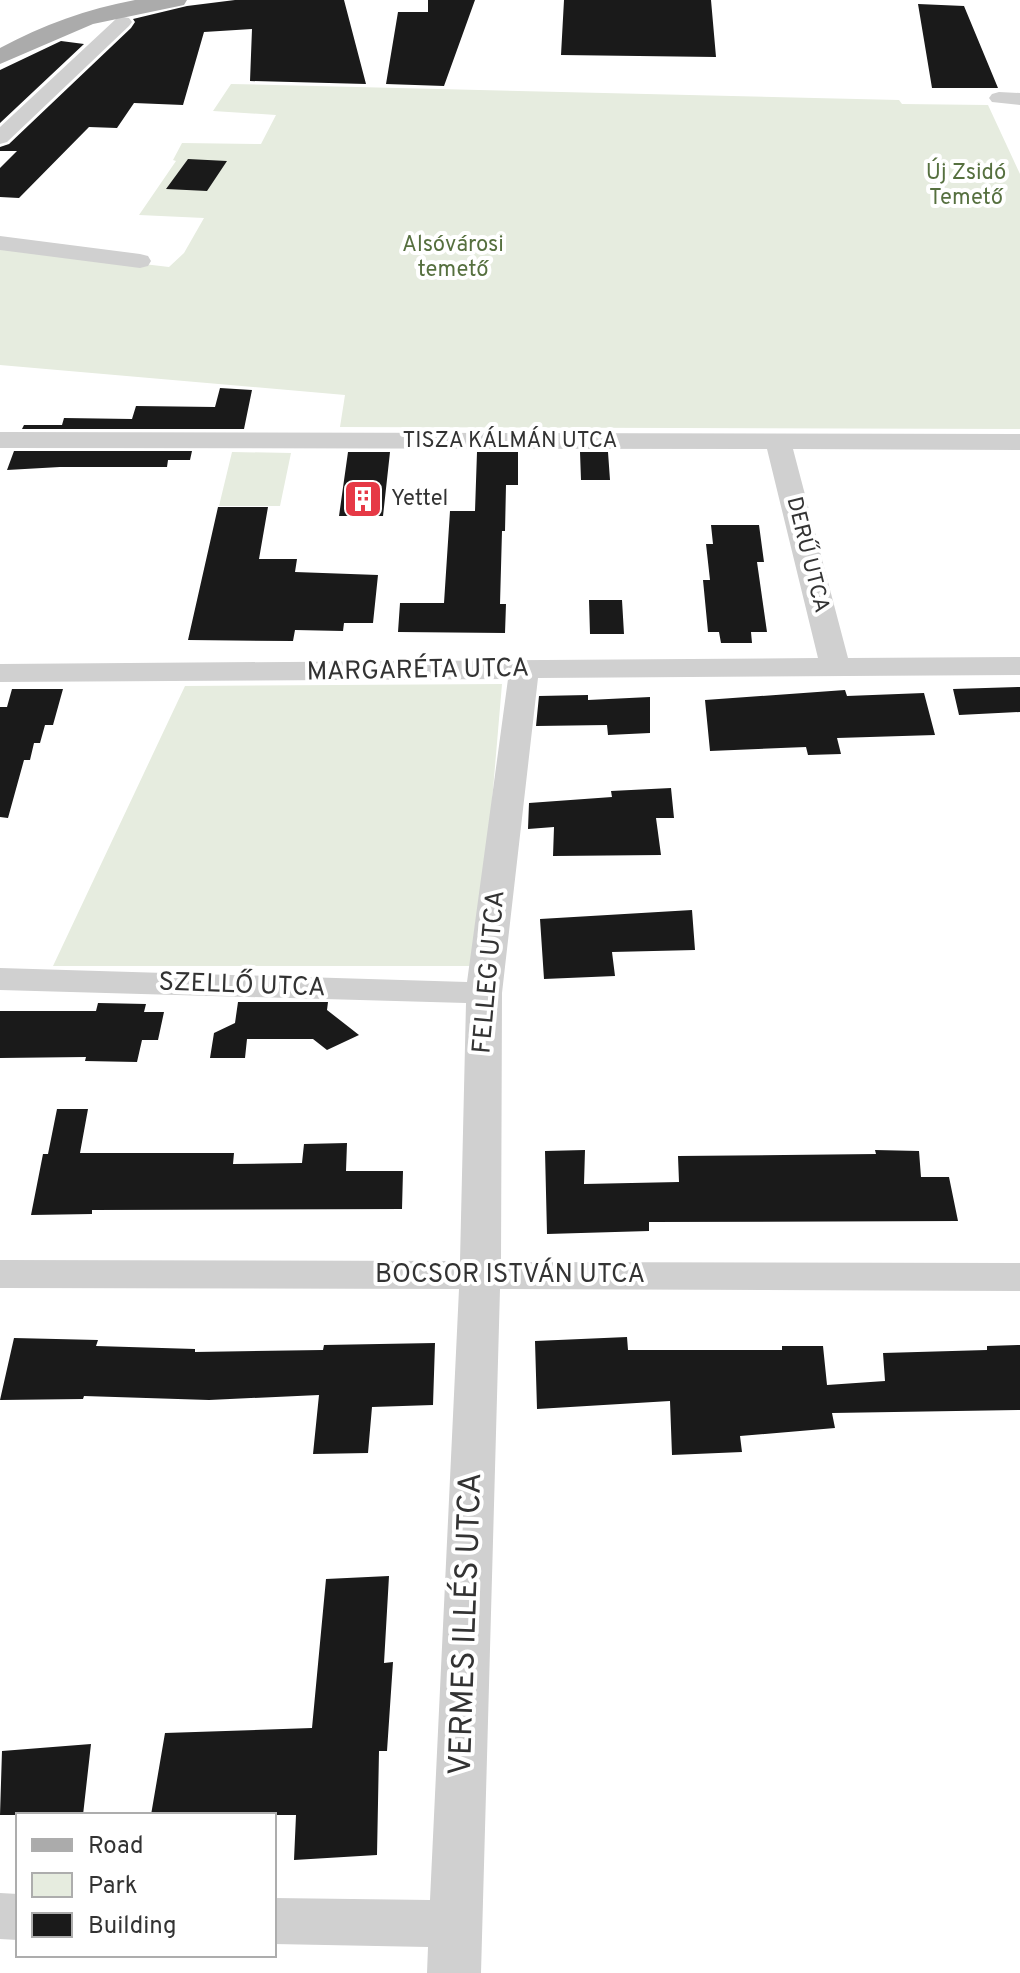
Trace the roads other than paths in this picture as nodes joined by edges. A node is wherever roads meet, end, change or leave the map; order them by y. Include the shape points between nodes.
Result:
1 (176, 0) edge
2 (135, 2) edge
3 (123, 22) dead end
4 (45, 32) junction
5 (104, 40) junction
6 (0, 57) edge
7 (0, 138) edge
8 (0, 243) edge
9 (140, 261) dead end
10 (0, 440) edge
11 (778, 441) junction
12 (1020, 442) edge
13 (1020, 666) edge
14 (836, 669) junction
15 (524, 670) junction
16 (0, 673) edge
17 (0, 979) edge
18 (484, 993) junction
19 (0, 1274) edge
20 (480, 1275) junction
21 (1020, 1277) edge
22 (276, 1921) edge
23 (455, 1948) edge

1 - 2 main road
2 - 4 main road
3 - 5 street
4 - 5 street
4 - 6 main road
5 - 7 street
8 - 9 street
10 - 11 street, TISZA KÁLMÁN UTCA
11 - 12 street, TISZA KÁLMÁN UTCA
11 - 14 street, DERŰ UTCA
13 - 14 street, MARGARÉTA UTCA
14 - 15 street, MARGARÉTA UTCA
15 - 16 street, MARGARÉTA UTCA
15 - 18 street, FELLEG UTCA
17 - 18 street, SZELLŐ UTCA
18 - 20 street, FELLEG UTCA
19 - 20 street, BOCSOR ISTVÁN UTCA
20 - 21 street, BOCSOR ISTVÁN UTCA
20 - 23 street, VERMES ILLÉS UTCA
22 - 23 street

